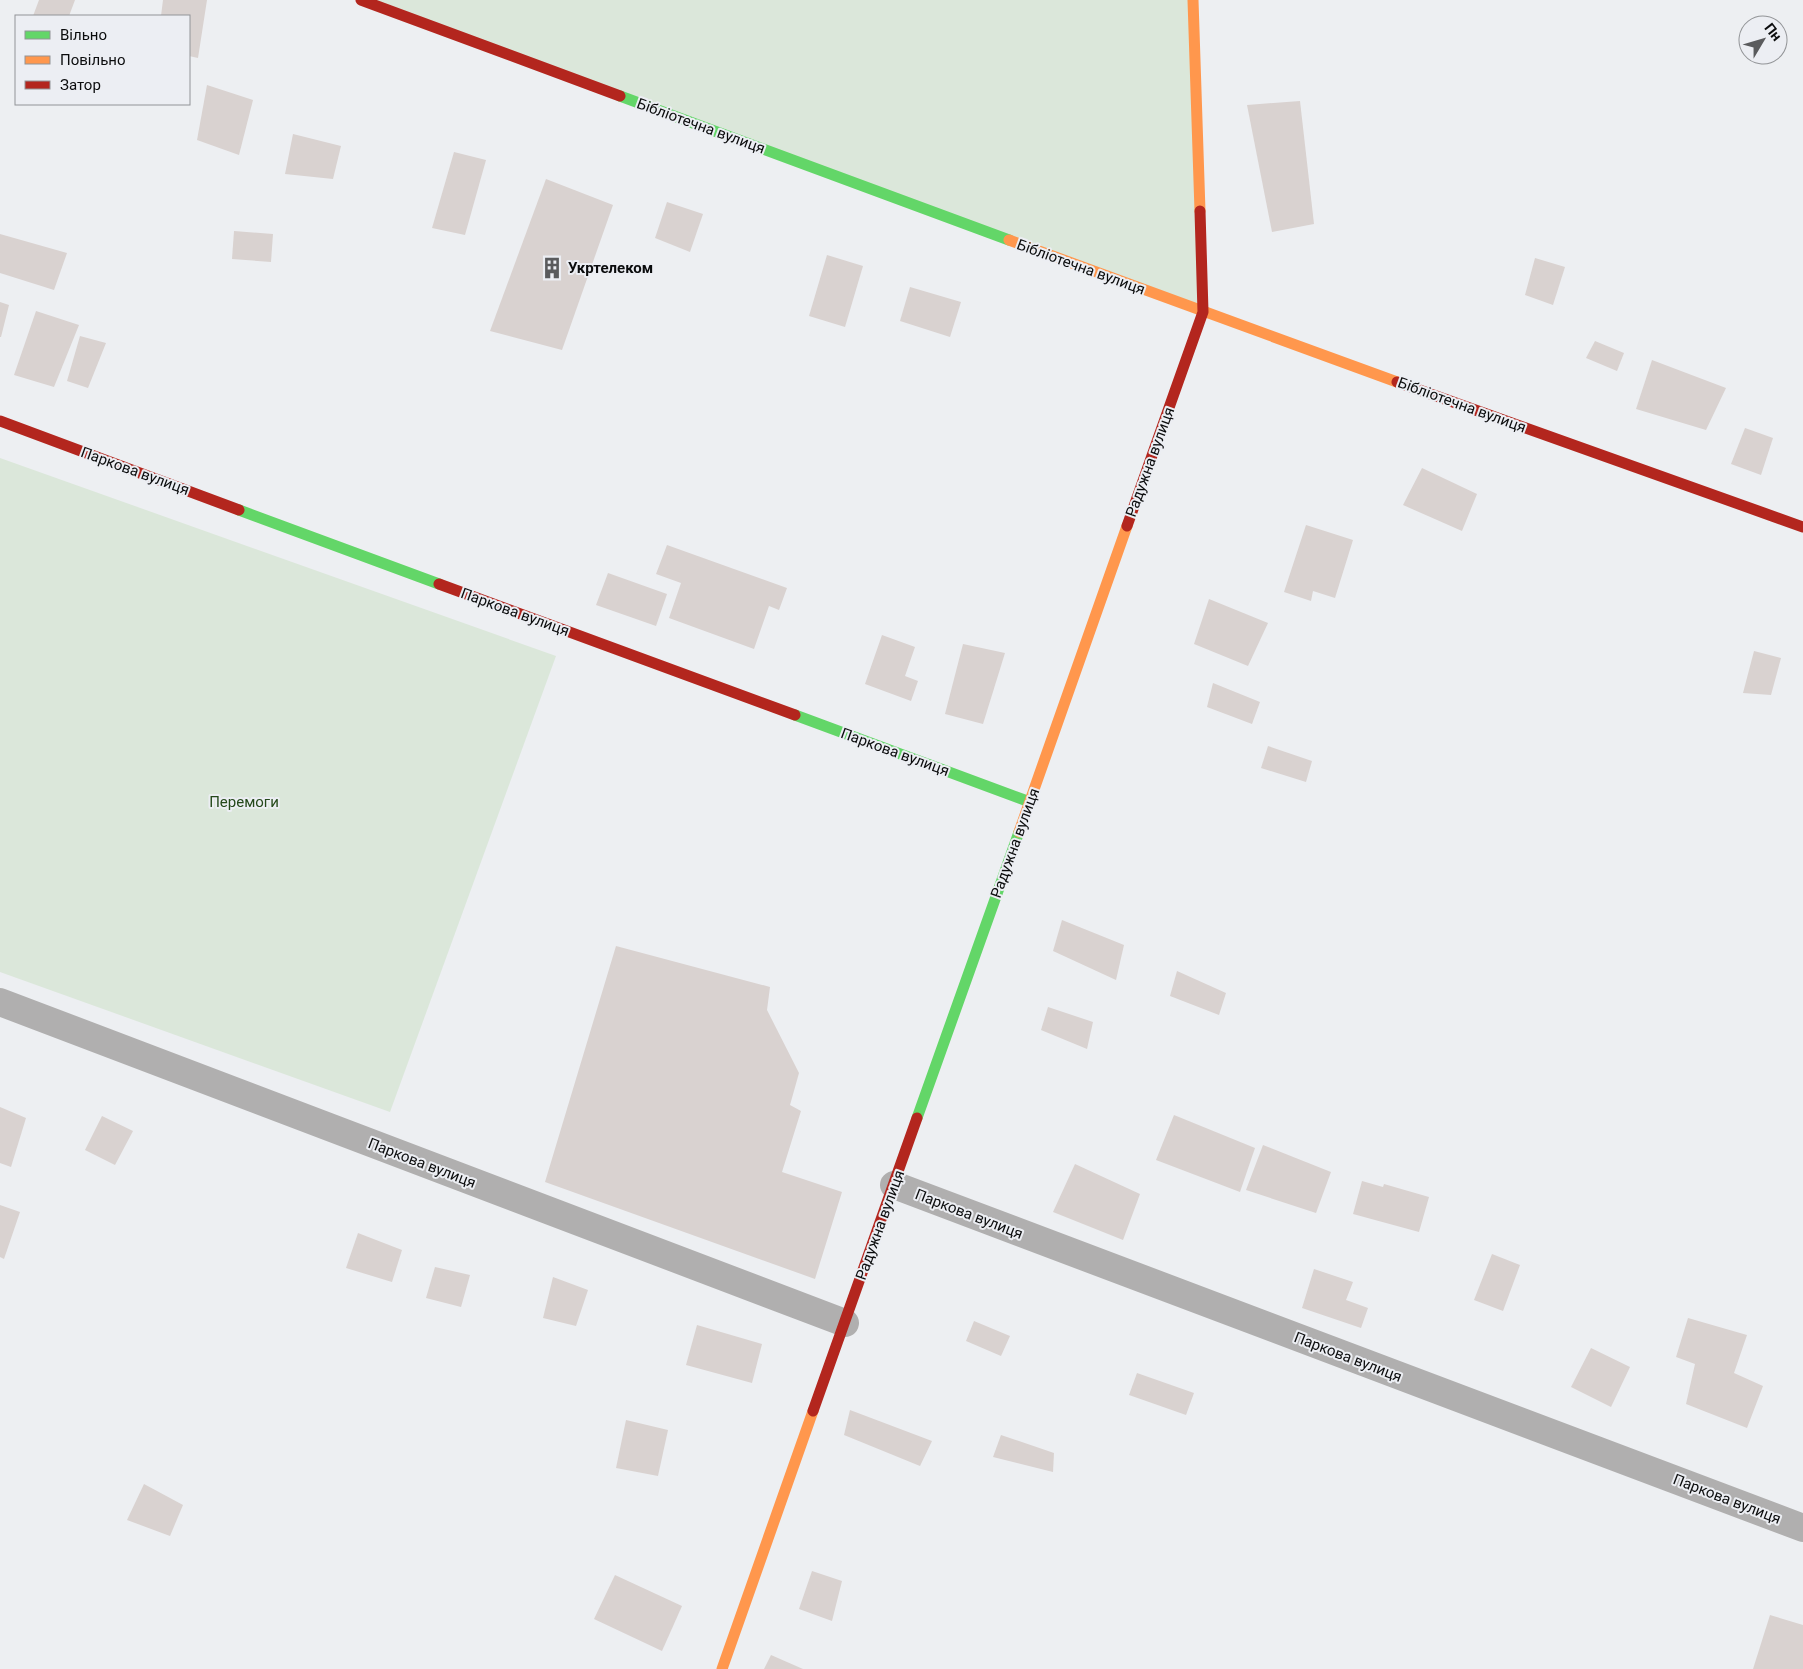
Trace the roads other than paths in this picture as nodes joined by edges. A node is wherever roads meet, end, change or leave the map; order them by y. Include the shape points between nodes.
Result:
1 (361, 0) edge
2 (1193, 0) edge
3 (1203, 312) junction
4 (0, 421) edge
5 (1803, 527) edge
6 (1030, 802) junction
7 (0, 1002) edge
8 (894, 1185) junction
9 (845, 1323) junction
10 (1803, 1528) edge
11 (722, 1669) edge

1 - 3 street, Бібліотечна вулиця
2 - 3 street, Радужна вулиця
3 - 5 street, Бібліотечна вулиця
3 - 6 street, Радужна вулиця
4 - 6 street, Паркова вулиця
6 - 8 street, Радужна вулиця
7 - 9 street, Паркова вулиця
8 - 9 street, Радужна вулиця
8 - 10 street, Паркова вулиця
9 - 11 street, Радужна вулиця

